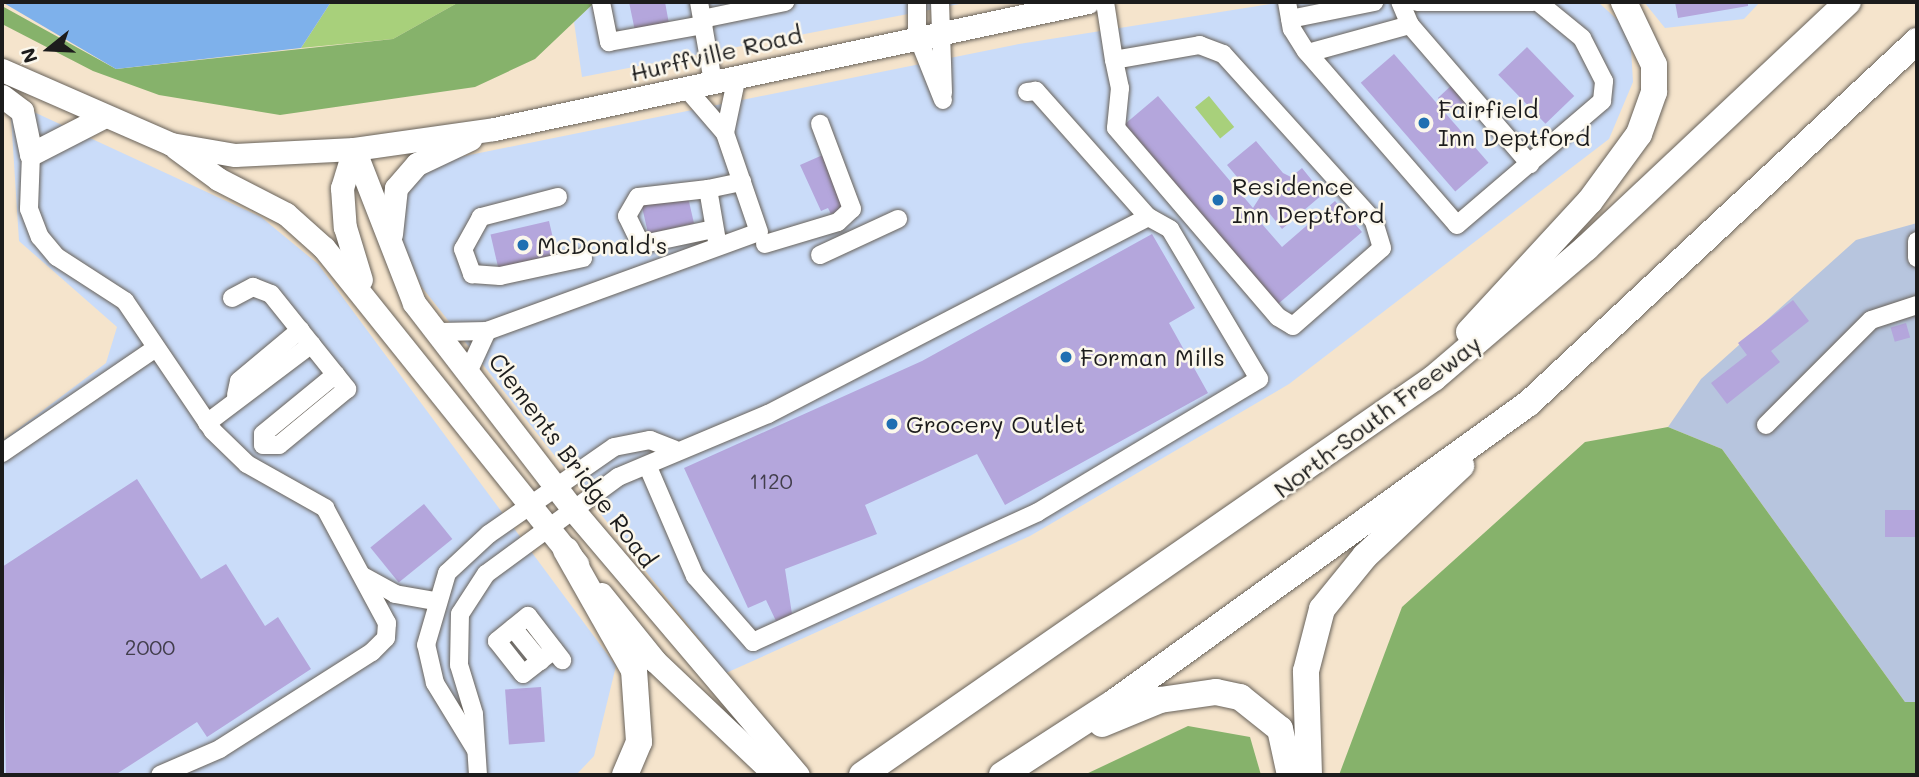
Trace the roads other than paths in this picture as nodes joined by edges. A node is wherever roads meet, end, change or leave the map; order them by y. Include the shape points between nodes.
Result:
1 (601, 2) edge
2 (785, 2) edge
3 (917, 2) edge
4 (940, 2) edge
5 (1088, 2) edge
6 (1105, 2) edge
7 (1374, 2) edge
8 (1399, 2) edge
9 (1417, 2) edge
10 (1535, 2) edge
11 (1624, 2) edge
12 (1848, 2) edge
13 (1288, 10) edge
14 (701, 15) edge
15 (1410, 25) junction
16 (945, 29) junction
17 (917, 35) junction
18 (1917, 41) edge
19 (1308, 53) junction
20 (1114, 60) junction
21 (2, 71) edge
22 (737, 76) junction
23 (713, 82) junction
24 (687, 89) junction
25 (1027, 92) dead end
26 (2, 96) edge
27 (103, 117) junction
28 (820, 124) dead end
29 (494, 129) junction
30 (725, 133) junction
31 (171, 144) junction
32 (355, 149) junction
33 (31, 154) junction
34 (1530, 163) junction
35 (743, 182) junction
36 (708, 189) junction
37 (558, 197) dead end
38 (1148, 217) junction
39 (898, 219) dead end
40 (716, 238) junction
41 (1917, 241) edge
42 (765, 244) dead end
43 (391, 248) junction
44 (820, 255) dead end
45 (583, 258) dead end
46 (1917, 258) edge
47 (232, 298) dead end
48 (1917, 306) edge
49 (375, 309) junction
50 (487, 331) junction
51 (440, 332) junction
52 (309, 340) junction
53 (156, 348) junction
54 (470, 369) junction
55 (335, 374) junction
56 (1434, 378) junction
57 (1529, 402) junction
58 (207, 423) junction
59 (1766, 425) dead end
60 (263, 440) junction
61 (674, 449) junction
62 (2, 453) edge
63 (244, 461) junction
64 (648, 467) junction
65 (556, 488) junction
66 (530, 506) junction
67 (574, 510) junction
68 (548, 528) junction
69 (566, 550) junction
70 (363, 576) junction
71 (435, 601) junction
72 (513, 628) joint
73 (478, 752) junction
74 (160, 775) edge
75 (478, 775) edge
76 (625, 775) edge
77 (775, 775) edge
78 (798, 775) edge
79 (862, 775) edge
80 (1003, 775) edge
81 (1290, 775) edge
82 (1309, 775) edge

1 - 14 lane via 609,41
2 - 14 lane
3 - 17 lane
4 - 16 lane
5 - 16 main road, Hurffville Road
6 - 20 lane
7 - 13 lane
8 - 15 lane
9 - 10 lane
10 - 34 lane via 1582,38 1605,92
11 - 56 highway via 1654,65 1654,92 1639,134 1614,173 1483,313
12 - 56 highway, North-South Freeway via 1586,248
13 - 19 lane
14 - 23 lane
15 - 19 lane
15 - 34 lane
16 - 17 main road, Hurffville Road
16 - 17 lane via 943,100
17 - 22 main road, Hurffville Road
18 - 57 highway
19 - 34 lane via 1457,225
20 - 20 lane via 1200,45 1223,54 1374,221 1382,248 1293,326 1278,317 1116,128 1120,88
21 - 27 main road
22 - 23 main road, Hurffville Road
22 - 30 lane
23 - 24 main road, Hurffville Road
24 - 29 main road, Hurffville Road
24 - 30 lane
25 - 38 lane via 1036,91
26 - 33 main road via 22,111
27 - 31 main road
27 - 33 main road
28 - 42 lane via 852,209 847,218
29 - 32 main road, Hurffville Road
29 - 43 main road via 417,164 396,188
30 - 35 lane
31 - 32 main road via 235,155
31 - 49 main road via 218,179 286,214
32 - 43 main road, Clements Bridge Road
32 - 49 main road via 342,188 345,227
33 - 53 lane via 29,209 40,237 57,257 125,301
35 - 36 lane
35 - 40 lane via 760,232
36 - 40 lane
36 - 40 lane via 638,197 627,216 638,239 648,243
37 - 45 lane via 481,217 463,249 472,274 500,276
38 - 61 lane via 768,414
38 - 64 lane via 1170,229 1259,379 1038,512 753,642 695,576
39 - 44 lane
40 - 50 lane
41 - 46 lane
43 - 51 main road, Clements Bridge Road via 414,303
47 - 52 lane via 253,287 271,295
48 - 59 lane via 1871,320
49 - 66 main road
50 - 51 lane
50 - 54 lane
51 - 54 main road, Clements Bridge Road
52 - 55 lane
52 - 58 lane
53 - 58 lane
53 - 62 lane
54 - 65 main road, Clements Bridge Road
55 - 60 lane via 262,421
55 - 60 lane via 347,388 338,397 279,445
56 - 79 highway, North-South Freeway via 958,713
57 - 80 highway via 1114,702
57 - 82 highway via 1365,556 1322,609 1306,671
58 - 63 lane
60 - 63 lane
61 - 64 lane via 664,462
61 - 65 lane via 650,440 614,447
63 - 70 lane via 326,508
64 - 67 lane via 618,477
65 - 66 lane
65 - 67 main road, Clements Bridge Road
66 - 68 main road
66 - 71 lane via 447,573
67 - 68 lane
67 - 78 main road, Clements Bridge Road
68 - 69 main road
68 - 73 lane via 486,574 460,614 459,664
69 - 76 highway via 634,670 639,742
69 - 77 main road via 655,662
70 - 71 lane via 396,594
70 - 74 lane via 387,623 386,638 372,652 220,749
71 - 73 lane via 426,645 435,683
72 - 72 lane via 528,616 552,657 523,674 497,641
73 - 75 lane
80 - 81 highway via 1160,700 1216,692 1248,700 1271,716 1286,743

